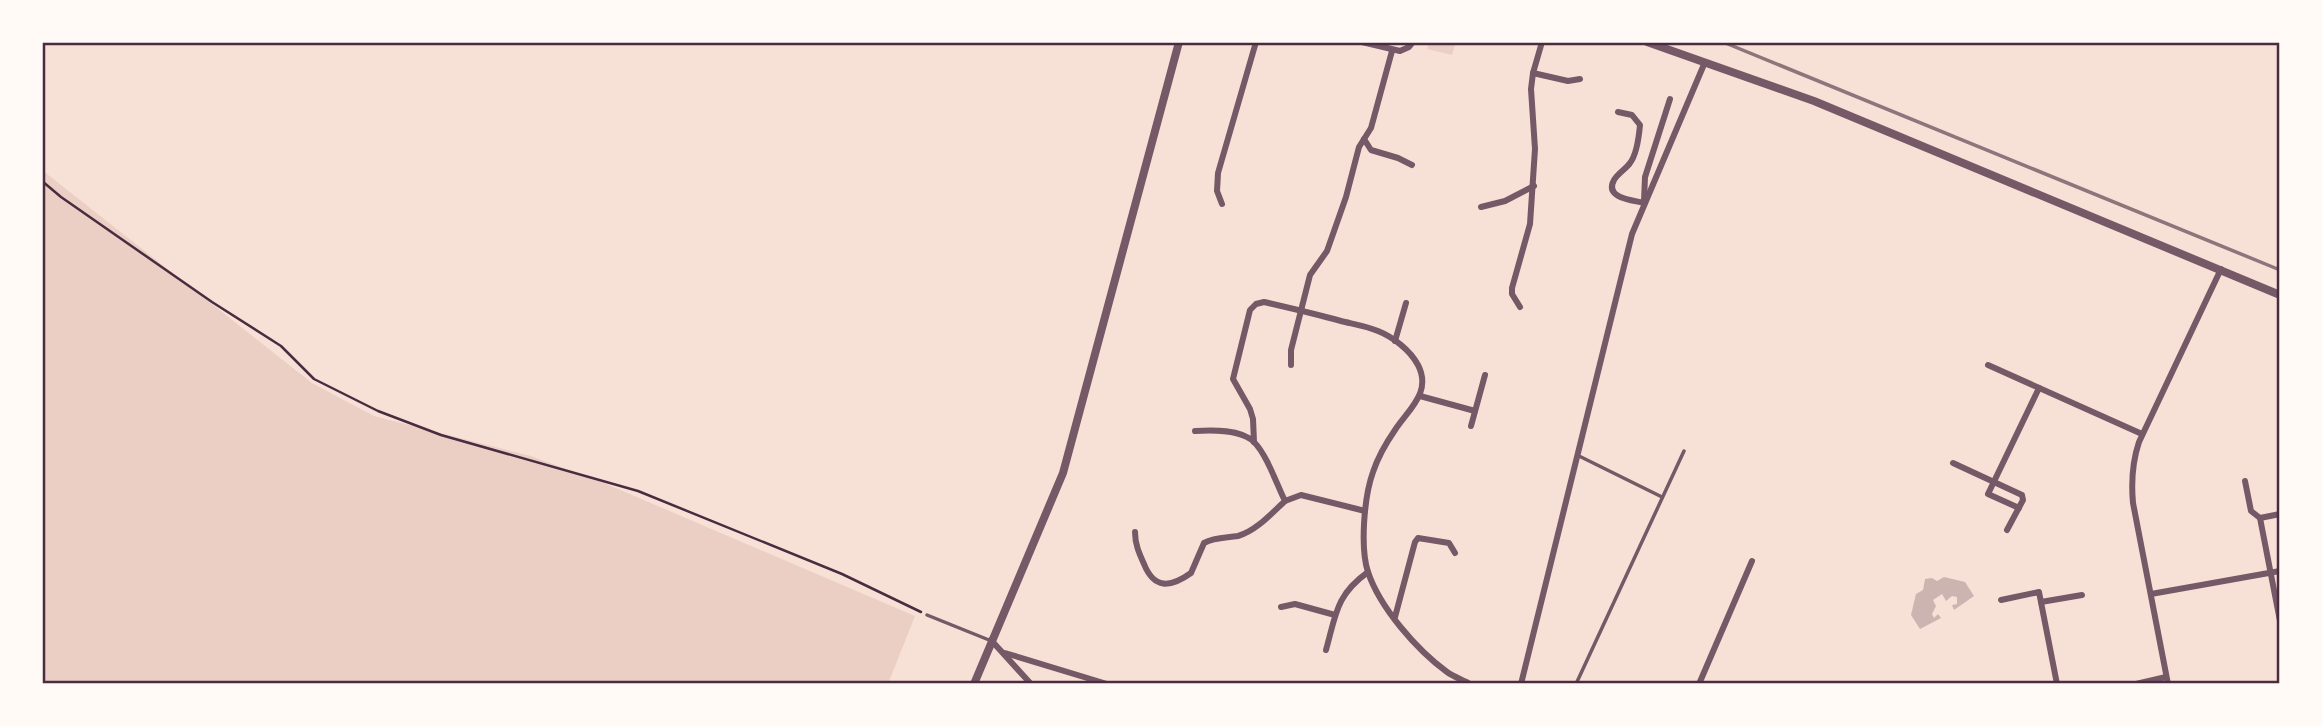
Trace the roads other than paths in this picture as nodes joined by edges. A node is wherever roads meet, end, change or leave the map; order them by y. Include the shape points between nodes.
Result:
1 (1179, 42) edge
2 (1256, 42) edge
3 (1362, 42) edge
4 (1413, 42) edge
5 (1542, 42) edge
6 (1647, 42) edge
7 (1392, 51) junction
8 (1705, 62) junction
9 (1533, 73) junction
10 (1580, 79) dead end
11 (1670, 99) dead end
12 (1618, 112) dead end
13 (1364, 139) junction
14 (1412, 165) dead end
15 (1534, 186) junction
16 (1644, 203) junction
17 (1222, 204) dead end
18 (1481, 206) dead end
19 (2221, 270) junction
20 (2280, 295) edge
21 (1406, 303) dead end
22 (1520, 307) dead end
23 (1300, 310) junction
24 (1395, 341) junction
25 (1291, 365) dead end
26 (1988, 365) dead end
27 (1485, 374) dead end
28 (2039, 388) junction
29 (1420, 397) junction
30 (1475, 411) junction
31 (1471, 426) dead end
32 (1195, 431) dead end
33 (2143, 434) junction
34 (1254, 442) junction
35 (1684, 451) dead end
36 (1577, 455) junction
37 (1953, 463) dead end
38 (1994, 481) junction
39 (2245, 481) dead end
40 (1662, 497) junction
41 (1285, 501) junction
42 (2019, 508) junction
43 (1365, 511) junction
44 (2280, 514) edge
45 (2260, 518) junction
46 (2007, 530) dead end
47 (1135, 532) dead end
48 (1455, 553) dead end
49 (1752, 561) dead end
50 (2280, 571) edge
51 (1368, 572) junction
52 (2271, 572) junction
53 (2151, 594) junction
54 (2082, 595) dead end
55 (2001, 600) dead end
56 (2041, 602) junction
57 (1281, 607) dead end
58 (927, 615) road end
59 (1335, 615) junction
60 (1395, 617) junction
61 (2280, 621) edge
62 (992, 640) junction
63 (1326, 650) dead end
64 (1005, 653) junction
65 (2167, 681) edge
66 (974, 684) edge
67 (1031, 684) edge
68 (1107, 684) edge
69 (1471, 684) edge
70 (1521, 684) edge
71 (1576, 684) edge
72 (1699, 684) edge
73 (2057, 684) edge
74 (2136, 684) edge

1 - 62 street via 1063,473
2 - 17 street via 1218,173
3 - 7 street
4 - 7 street via 1405,50
5 - 9 street
6 - 8 street
7 - 13 street
8 - 16 street
8 - 19 street via 1814,101
9 - 10 street via 1568,81
9 - 15 street
11 - 16 street via 1645,177
12 - 16 street via 1632,115 1640,125 1632,161 1612,189 1623,198
13 - 14 street via 1371,150
13 - 23 street via 1327,251 1310,275
15 - 18 street via 1505,201
15 - 22 street via 1530,224 1512,288
16 - 36 street via 1632,234
19 - 20 street
19 - 33 street
21 - 24 street
23 - 24 street via 1378,331
23 - 25 street
23 - 34 street via 1264,302 1250,310 1233,379 1250,409
24 - 29 street via 1417,363 1423,387
26 - 28 street
27 - 30 street
28 - 33 street
28 - 38 street
29 - 30 street
29 - 43 street via 1385,445 1372,472
30 - 31 street
32 - 34 street via 1221,431
33 - 53 street via 2131,482
34 - 41 street
35 - 40 lane
36 - 40 lane
36 - 70 street
37 - 38 street
38 - 42 street via 2020,493
38 - 42 street via 1988,494
39 - 45 street via 2251,511
40 - 71 lane
41 - 43 street via 1301,495
41 - 47 street via 1243,534 1207,541 1192,573 1165,584 1148,575
42 - 46 street
43 - 51 street
44 - 45 street
45 - 52 street
48 - 60 street via 1449,543 1418,538
49 - 72 street
50 - 52 street
51 - 59 street via 1350,586
51 - 60 street
52 - 53 street
52 - 61 street
53 - 65 street
54 - 56 street
55 - 56 street via 2039,592
56 - 73 street
57 - 59 street via 1295,604
58 - 62 lane
59 - 63 street
60 - 69 street via 1425,654
62 - 64 street
62 - 66 street
64 - 67 street
64 - 68 street
65 - 74 street

